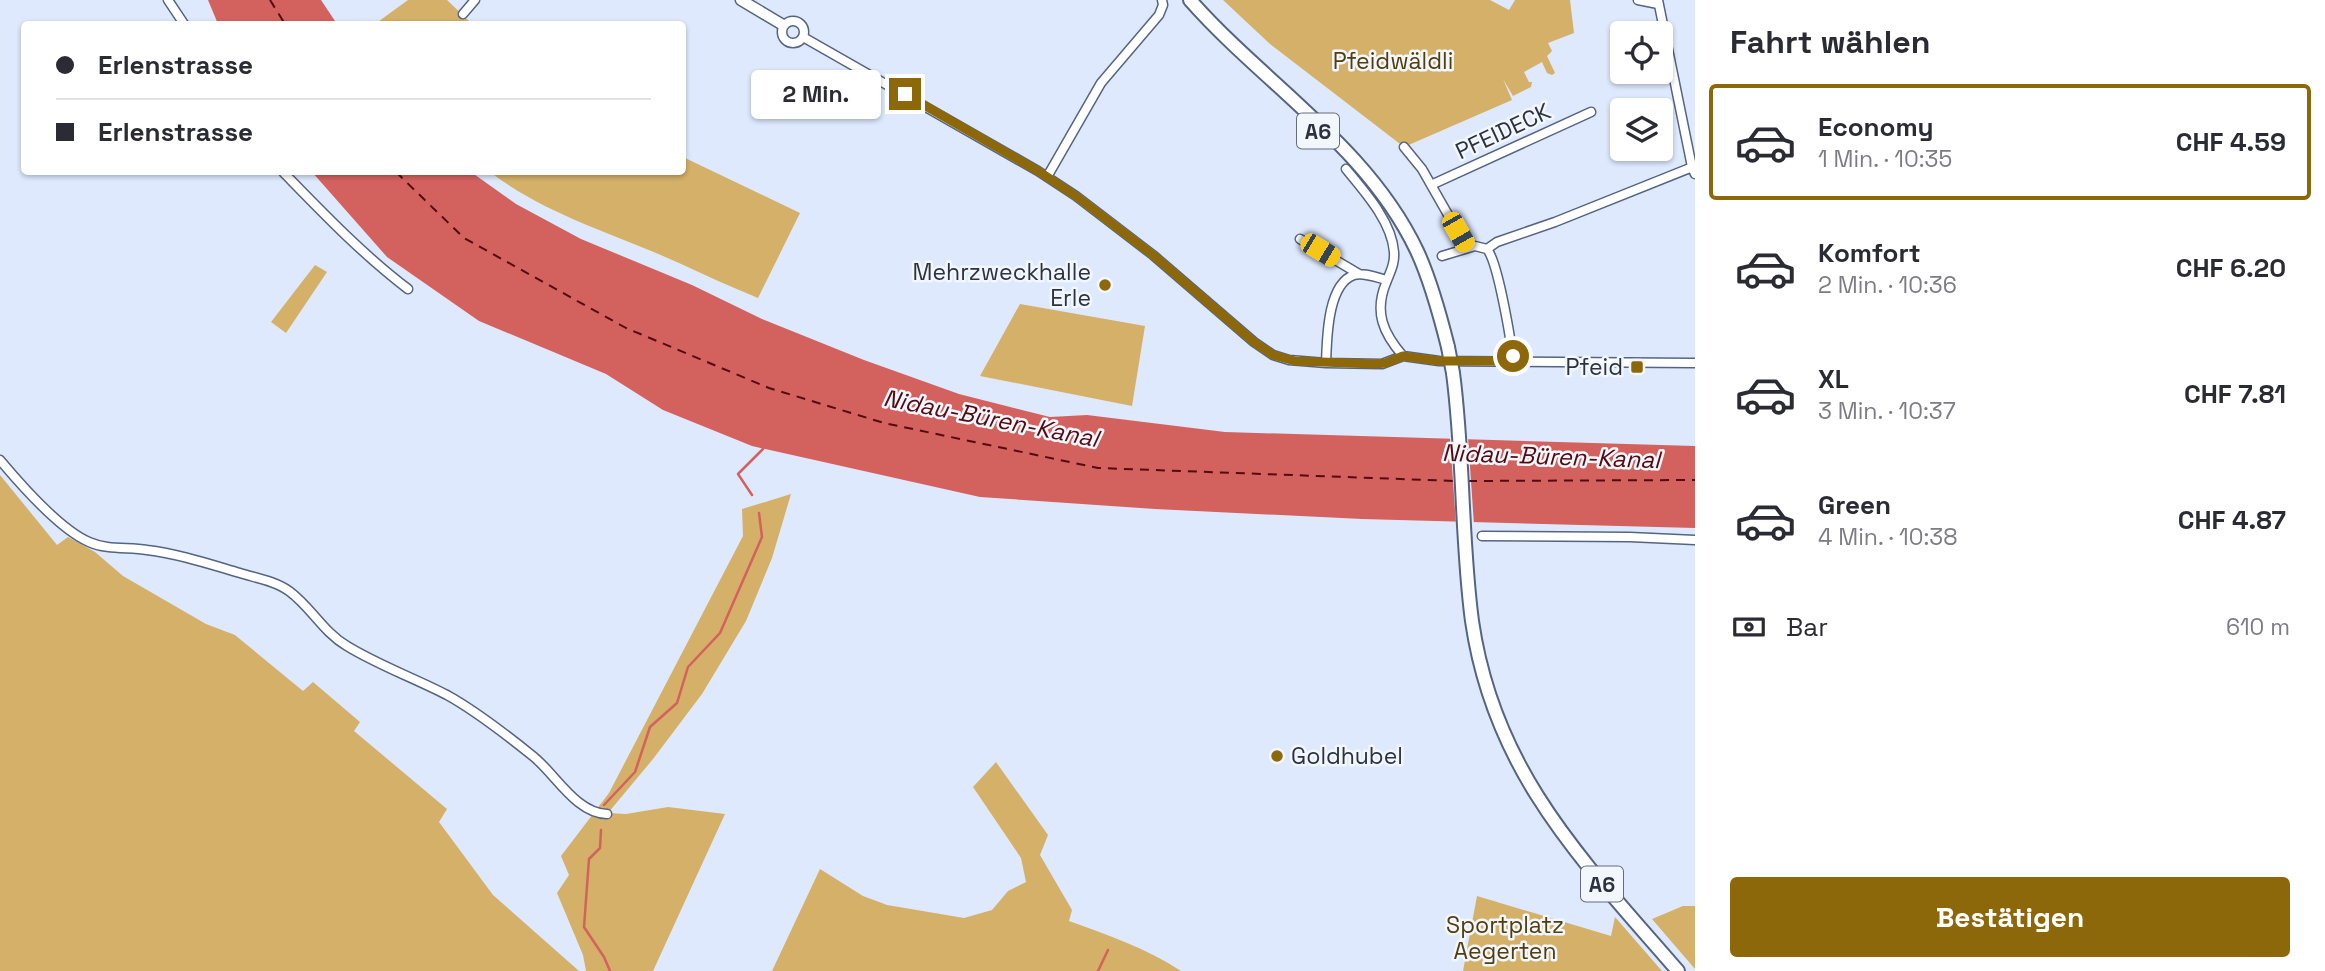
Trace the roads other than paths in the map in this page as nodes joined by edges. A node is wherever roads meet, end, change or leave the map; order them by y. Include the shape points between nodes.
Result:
1 (168, 0) edge
2 (475, 0) edge
3 (741, 0) edge
4 (1180, 0) edge
5 (1190, 0) edge
6 (1638, 0) edge
7 (1163, 1) edge
8 (1658, 2) edge
9 (463, 14) dead end
10 (182, 21) edge
11 (783, 25) junction
12 (803, 37) junction
13 (1591, 112) dead end
14 (1404, 148) dead end
15 (1346, 169) dead end
16 (1694, 169) edge
17 (286, 175) edge
18 (1047, 177) junction
19 (1431, 185) junction
20 (1300, 239) dead end
21 (1467, 248) junction
22 (1487, 248) junction
23 (1442, 256) dead end
24 (1359, 274) junction
25 (1387, 280) junction
26 (1430, 285) junction
27 (408, 289) dead end
28 (1403, 356) junction
29 (1513, 361) junction
30 (1326, 363) junction
31 (1695, 363) edge
32 (0, 460) edge
33 (1482, 536) dead end
34 (1695, 540) edge
35 (600, 813) dead end
36 (1678, 971) edge

1 - 10 street
2 - 9 street
3 - 11 street
4 - 26 highway, A6 via 1345,158 1389,214
5 - 26 highway, A6 via 1367,174 1418,252
6 - 8 street
7 - 18 street via 1159,15 1101,83
8 - 16 street
11 - 12 street via 799,22
11 - 12 street via 781,33 787,42
12 - 18 street
13 - 19 street, PFEIDECK
14 - 19 street
15 - 25 street via 1371,200 1393,242 1395,259
16 - 22 street
17 - 27 street via 340,231
18 - 30 street via 1106,218 1262,348 1289,360
19 - 21 street
20 - 24 street
21 - 22 street
21 - 23 street
22 - 29 street
24 - 25 street
24 - 30 street via 1347,279 1334,300
25 - 28 street via 1380,301 1382,324
26 - 36 highway, A6, bridge via 1453,373 1473,622 1498,721 1546,812
28 - 29 street
28 - 30 street via 1382,364
29 - 31 street
32 - 35 street via 64,526 90,542 190,557 288,590 332,636 451,697
33 - 34 street

